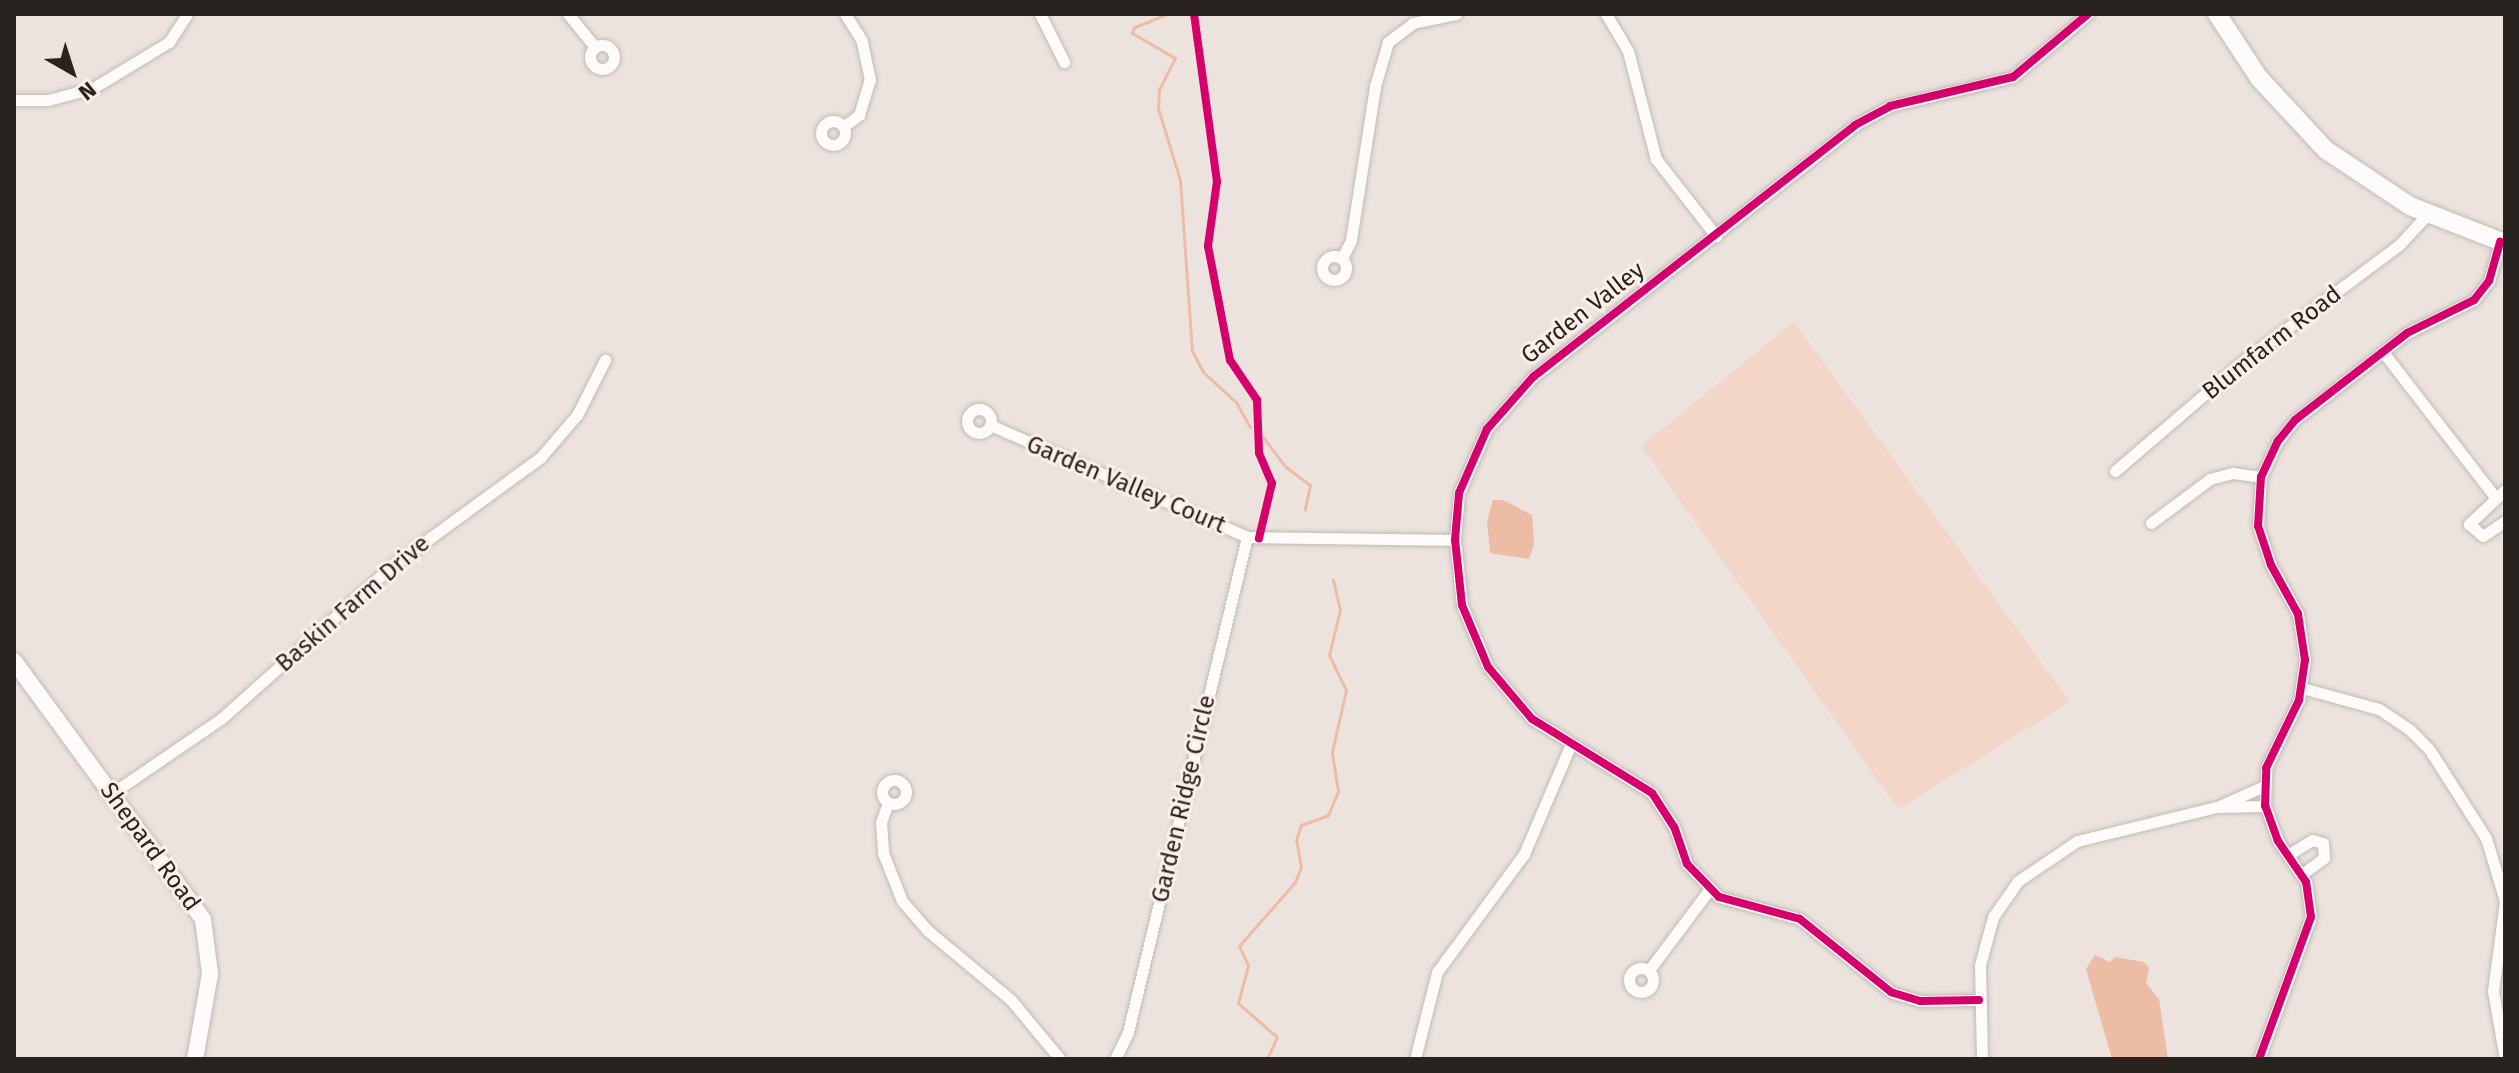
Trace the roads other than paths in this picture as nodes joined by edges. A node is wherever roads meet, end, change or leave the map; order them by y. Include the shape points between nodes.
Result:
1 (187, 14) edge
2 (568, 14) edge
3 (845, 14) edge
4 (1040, 14) edge
5 (1456, 14) edge
6 (1606, 14) edge
7 (2088, 14) edge
8 (2217, 14) edge
9 (595, 47) dead end
10 (1064, 62) dead end
11 (14, 100) edge
12 (844, 126) dead end
13 (2427, 215) junction
14 (1716, 236) junction
15 (2502, 242) edge
16 (1342, 258) dead end
17 (2383, 352) junction
18 (605, 360) dead end
19 (990, 425) dead end
20 (2115, 471) dead end
21 (2261, 477) junction
22 (2500, 494) edge
23 (2505, 521) edge
24 (2151, 523) dead end
25 (1247, 537) junction
26 (1455, 540) junction
27 (14, 661) edge
28 (2302, 688) junction
29 (1570, 746) junction
30 (2264, 786) junction
31 (111, 794) junction
32 (888, 803) dead end
33 (2265, 806) junction
34 (2217, 807) junction
35 (2288, 855) junction
36 (2302, 874) junction
37 (1709, 890) junction
38 (1649, 970) dead end
39 (1979, 1000) junction
40 (195, 1059) edge
41 (1060, 1059) edge
42 (1115, 1059) edge
43 (1415, 1059) edge
44 (1982, 1059) edge
45 (2259, 1059) edge
46 (2505, 1059) edge

1 - 11 street via 178,33 159,50 93,88 48,100
2 - 9 street
3 - 12 street via 862,41 870,80 859,115
4 - 10 street
5 - 16 street via 1413,23 1388,42 1375,86 1351,240
6 - 14 street via 1628,51 1656,159
7 - 14 street, Garden Valley via 2013,77 1872,113
8 - 13 main road via 2259,78 2311,137 2366,180
13 - 15 main road
13 - 20 street, Blumfarm Road via 2399,245 2242,362
14 - 26 street, Garden Valley via 1587,333 1506,404 1470,461 1459,493
15 - 17 street via 2489,281 2474,300 2407,333
17 - 21 street via 2295,420
17 - 22 street
18 - 31 street, Baskin Farm Drive via 577,415 540,458 393,565 222,718
19 - 25 street, Garden Valley Court
21 - 24 street via 2233,473 2210,479
21 - 28 street via 2258,526 2271,565 2298,614 2305,650
22 - 23 street via 2471,517 2469,529 2483,536
25 - 26 street, Garden Valley Court
25 - 42 street, Garden Ridge Circle via 1128,1032
26 - 29 street, Garden Valley via 1462,605 1488,667 1532,719
27 - 31 street, Shepard Road
28 - 30 street via 2274,748
28 - 46 street via 2379,709 2409,729 2429,749 2486,838 2505,901 2493,991
29 - 37 street, Garden Valley via 1652,793 1670,819 1687,864
29 - 43 street via 1524,854 1437,972
30 - 33 street
30 - 34 street
31 - 40 street, Shepard Road via 190,898 205,927 210,974
32 - 41 street via 881,822 883,853 902,901 927,930 1011,1000
33 - 34 street
33 - 35 street
34 - 39 street via 2077,841 2035,866 1993,917 1980,965
35 - 36 street
35 - 36 street via 2312,840 2323,843 2324,858
36 - 45 street via 2310,899 2309,933
37 - 38 street
37 - 39 street, Garden Valley via 1733,904 1800,919 1891,992 1920,1001
39 - 44 street

